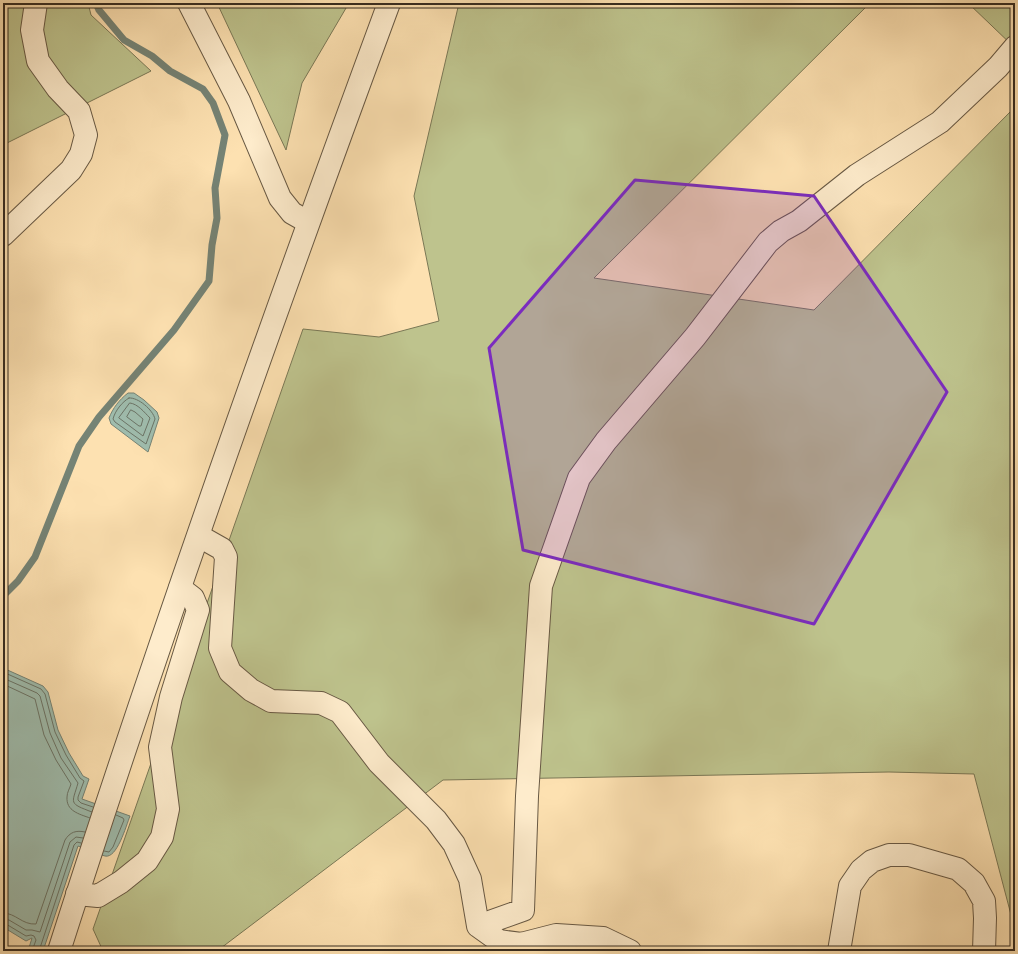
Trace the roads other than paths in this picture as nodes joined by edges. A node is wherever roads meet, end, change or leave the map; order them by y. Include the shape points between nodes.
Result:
1 (36, 3) edge
2 (189, 3) edge
3 (389, 3) edge
4 (1015, 47) edge
5 (308, 222) junction
6 (3, 235) edge
7 (199, 536) junction
8 (180, 588) junction
9 (77, 894) junction
10 (478, 926) junction
11 (59, 951) edge
12 (630, 951) edge
13 (839, 951) edge
14 (984, 951) edge

1 - 6 street via 32,30 38,61 58,89 79,111 86,135 81,154 71,170
2 - 5 street via 239,101 280,198 292,213
3 - 5 street
4 - 10 street via 998,67 940,122 857,175 768,242 695,337 606,441 579,478 541,586 527,796 523,910
5 - 7 street
7 - 8 street
7 - 10 street via 222,549 226,557 220,648 230,672 251,690 271,701 321,703 340,712 379,763 436,820 454,844 470,879
8 - 9 street
8 - 9 street via 193,598 198,610 171,697 160,747 168,809 162,837 147,861 121,882 98,896
9 - 11 street
10 - 12 street via 499,941 521,944 556,935 603,938
13 - 14 street via 850,886 861,870 872,861 889,855 909,855 958,869 974,883 984,901

